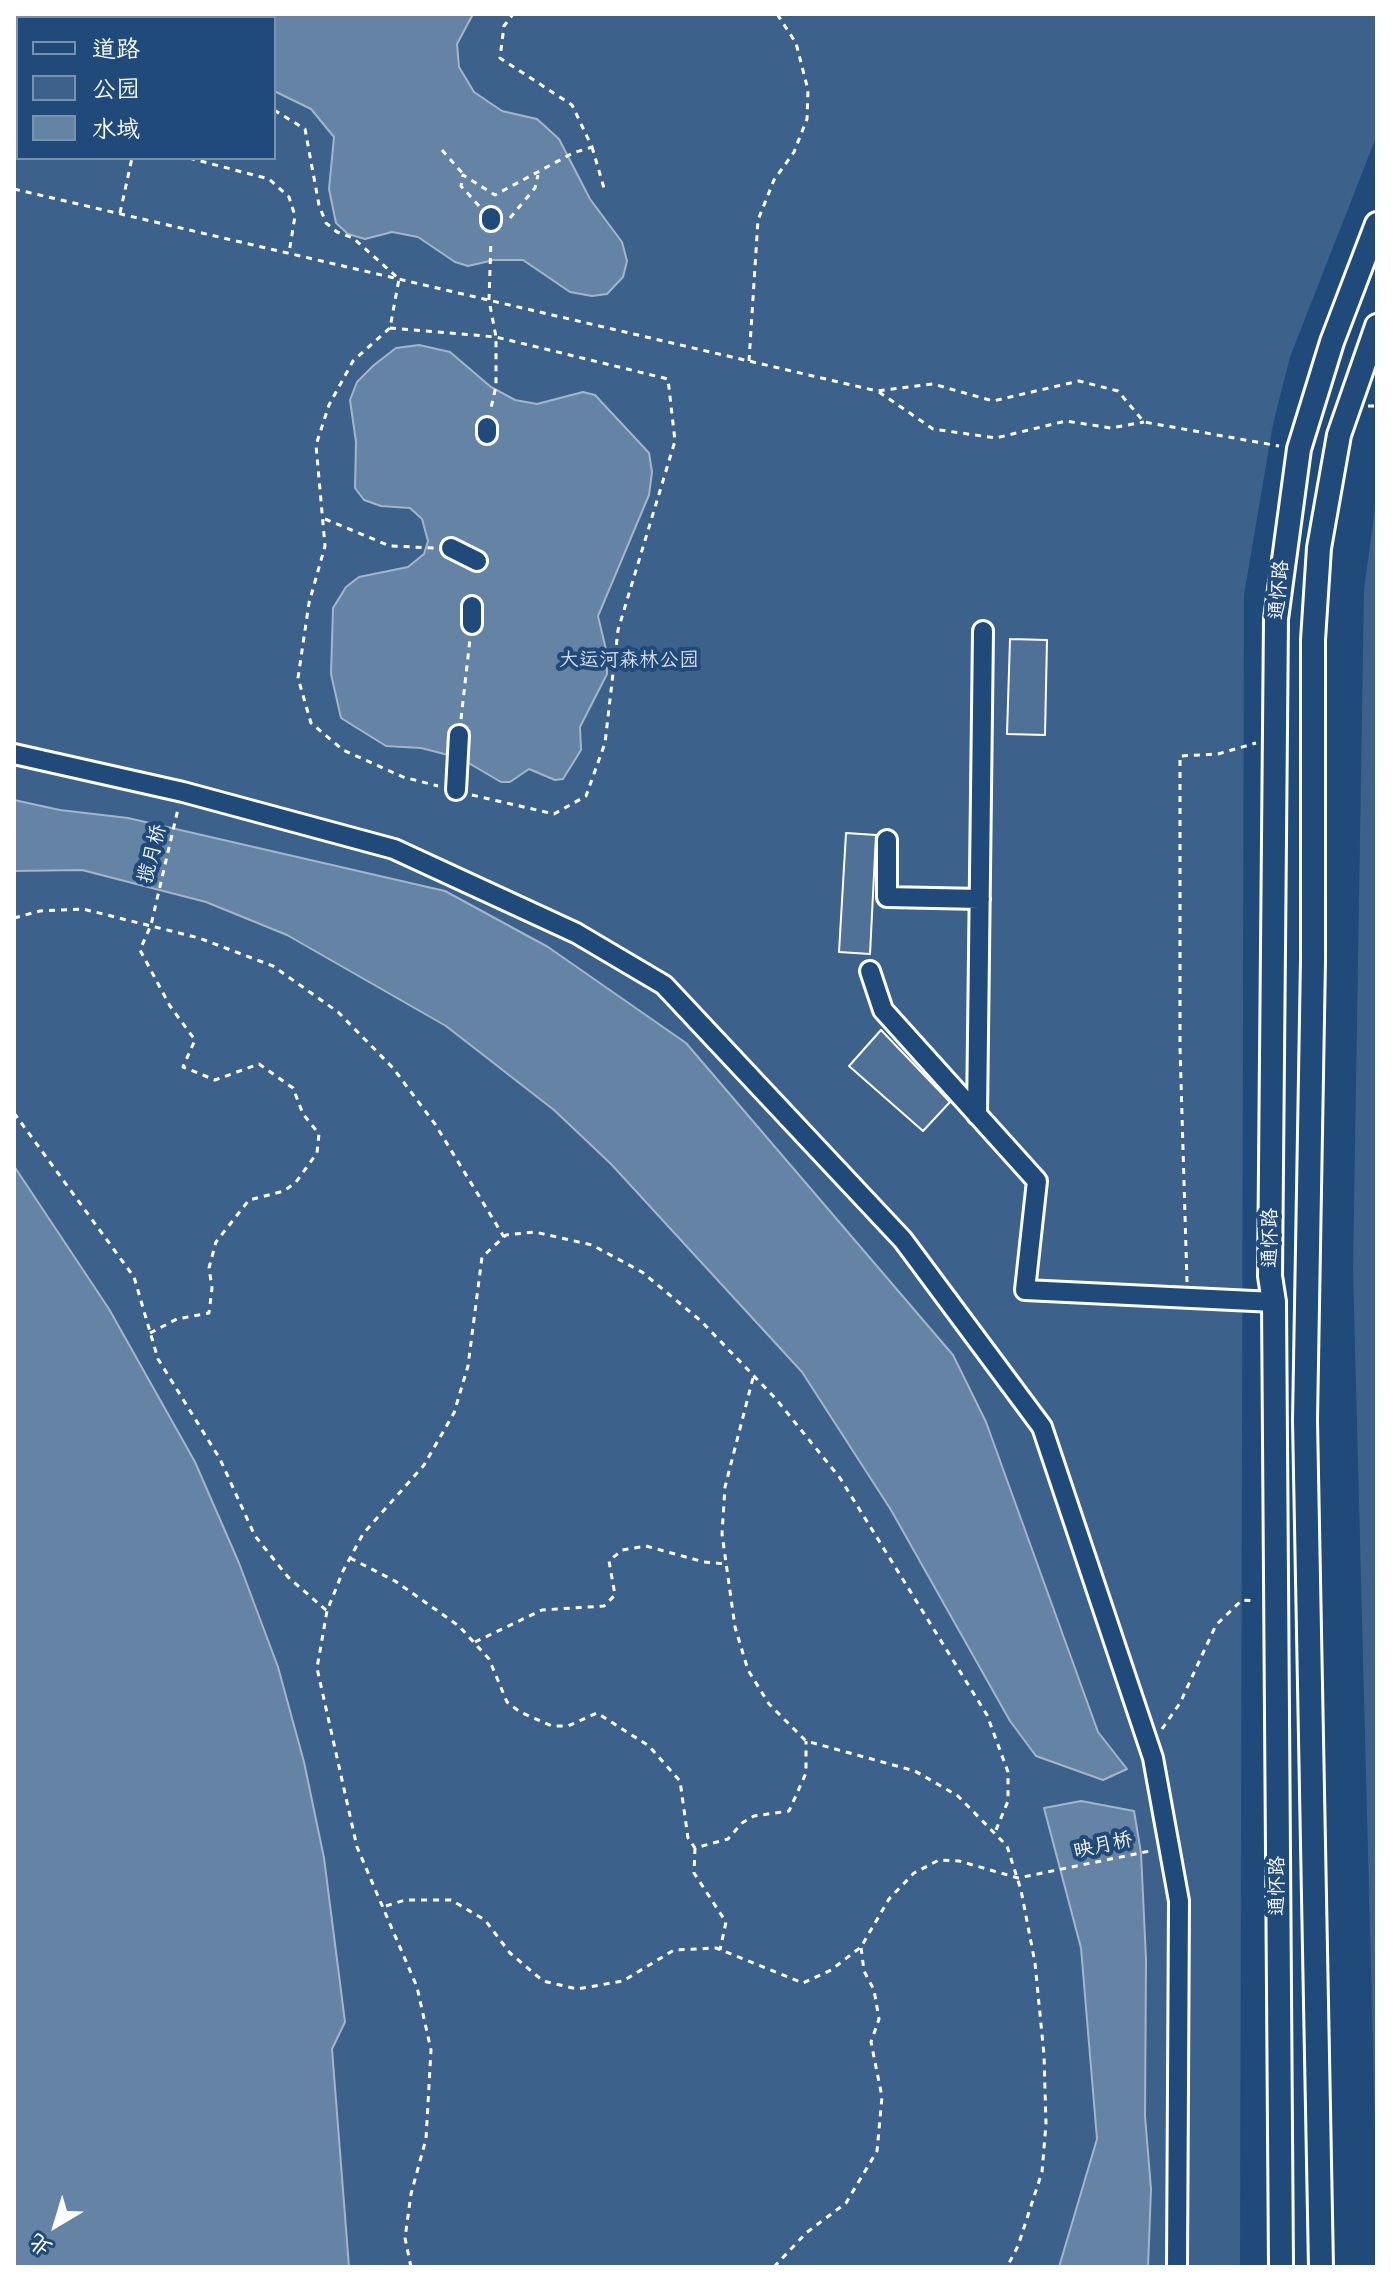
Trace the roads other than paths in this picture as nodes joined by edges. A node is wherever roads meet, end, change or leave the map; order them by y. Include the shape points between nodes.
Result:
1 (1377, 224) edge
2 (1374, 340) edge
3 (1366, 383) edge
4 (451, 548) dead end
5 (477, 561) dead end
6 (983, 631) dead end
7 (459, 735) road end
8 (14, 754) edge
9 (456, 790) dead end
10 (887, 840) dead end
11 (980, 899) junction
12 (870, 971) dead end
13 (977, 1115) junction
14 (1274, 1302) junction
15 (1177, 2267) edge
16 (1281, 2267) edge
17 (1321, 2267) edge

1 - 14 main road, 通怀路 via 1299,449 1276,619 1270,1276
2 - 3 main road, 通怀路
3 - 17 main road, 通怀路 via 1339,435 1319,548 1313,640 1305,1420
4 - 5 street
6 - 11 street
7 - 9 street
8 - 15 street via 183,792 394,849 576,933 664,985 903,1240 1042,1427 1147,1740 1179,1901
10 - 11 street via 887,897
11 - 13 street
12 - 13 street via 883,1010
13 - 14 street via 1037,1181 1025,1290
14 - 16 main road, 通怀路

